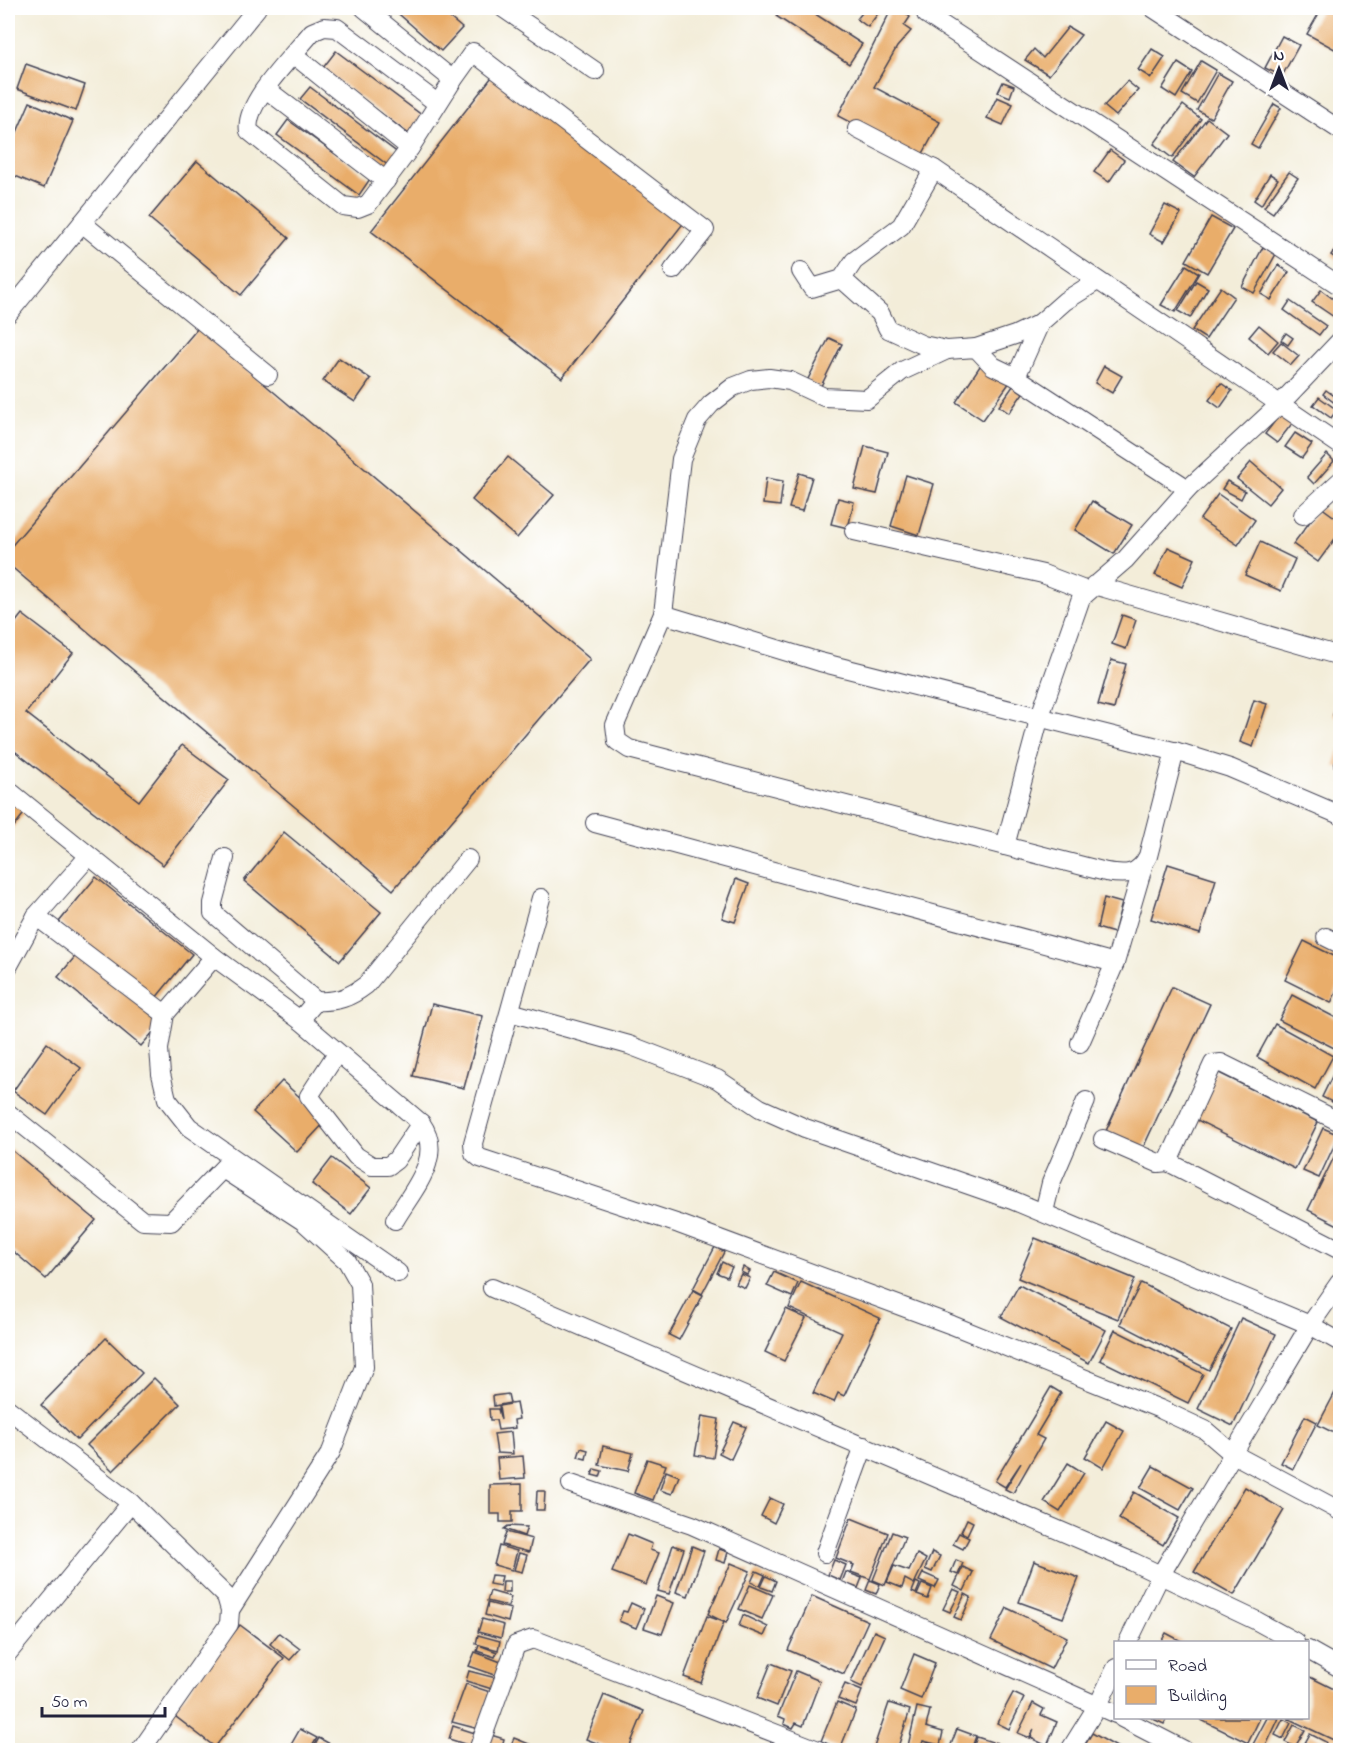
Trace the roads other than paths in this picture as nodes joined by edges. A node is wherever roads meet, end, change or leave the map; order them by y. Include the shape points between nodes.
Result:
1 (257, 8) edge
2 (364, 8) edge
3 (502, 8) edge
4 (1153, 8) edge
5 (926, 14) dead end
6 (294, 55) junction
7 (595, 71) dead end
8 (453, 80) junction
9 (266, 89) junction
10 (438, 103) junction
11 (857, 129) dead end
12 (1341, 130) edge
13 (410, 148) junction
14 (934, 170) junction
15 (386, 181) junction
16 (82, 223) junction
17 (673, 270) dead end
18 (801, 271) dead end
19 (842, 279) junction
20 (1097, 281) junction
21 (1341, 286) edge
22 (8, 314) edge
23 (1040, 323) junction
24 (1341, 341) edge
25 (976, 348) junction
26 (947, 350) junction
27 (268, 375) dead end
28 (1016, 377) junction
29 (1280, 404) junction
30 (1341, 445) edge
31 (1341, 482) edge
32 (1188, 489) junction
33 (1303, 515) dead end
34 (854, 531) dead end
35 (1090, 588) junction
36 (663, 614) junction
37 (1341, 656) edge
38 (1040, 716) junction
39 (1175, 751) junction
40 (8, 790) edge
41 (1341, 815) edge
42 (595, 823) dead end
43 (1005, 846) junction
44 (88, 857) junction
45 (225, 858) dead end
46 (468, 859) dead end
47 (1143, 867) junction
48 (541, 898) dead end
49 (36, 916) junction
50 (214, 957) junction
51 (1115, 963) junction
52 (8, 967) edge
53 (316, 1001) junction
54 (510, 1012) junction
55 (165, 1014) junction
56 (300, 1020) junction
57 (1080, 1043) dead end
58 (337, 1053) junction
59 (1086, 1101) dead end
60 (8, 1113) edge
61 (1341, 1122) edge
62 (421, 1123) junction
63 (1103, 1138) dead end
64 (1168, 1162) junction
65 (228, 1164) junction
66 (1044, 1212) junction
67 (395, 1220) dead end
68 (1341, 1250) edge
69 (398, 1273) dead end
70 (1341, 1282) edge
71 (492, 1287) dead end
72 (1310, 1325) junction
73 (1341, 1342) edge
74 (8, 1409) edge
75 (864, 1446) junction
76 (1233, 1455) junction
77 (571, 1484) dead end
78 (131, 1503) junction
79 (1341, 1511) edge
80 (825, 1553) dead end
81 (1160, 1576) junction
82 (230, 1610) junction
83 (1128, 1641) edge
84 (1293, 1641) edge
85 (1309, 1651) edge
86 (8, 1653) edge
87 (1341, 1668) edge
88 (1114, 1672) edge
89 (1098, 1705) junction
90 (1114, 1713) edge
91 (1124, 1719) edge
92 (141, 1750) edge
93 (478, 1750) edge
94 (818, 1750) edge
95 (1070, 1750) edge
96 (1184, 1750) edge

1 - 16 street
2 - 8 street
3 - 7 street
4 - 12 street
5 - 21 street
6 - 9 street
6 - 10 street via 312,32 324,27 337,28
6 - 13 street
8 - 10 street
8 - 17 street via 473,52 705,230
9 - 15 street
9 - 15 street via 253,105 247,121 249,131 342,206 358,208 368,204
10 - 13 street
11 - 14 street
13 - 15 street
14 - 19 street via 901,226 854,261
14 - 20 street
16 - 22 street
16 - 27 street
18 - 19 street via 812,288
19 - 26 street via 880,313 888,329 923,345
20 - 23 street
20 - 29 street
23 - 25 street
23 - 28 street
24 - 29 street
25 - 26 street
25 - 28 street via 993,366
26 - 36 street via 902,370 867,399 824,397 790,381 769,378 733,387 711,404 697,420 681,459
28 - 32 street
29 - 30 street
29 - 32 street
31 - 33 street
32 - 35 street via 1125,560
34 - 35 street
35 - 37 street
35 - 38 street via 1074,613
36 - 38 street via 820,663
36 - 43 street via 615,725 617,741 628,749
38 - 39 street
38 - 43 street
39 - 41 street via 1230,768
39 - 47 street
40 - 44 street
42 - 51 street
43 - 47 street via 1116,874 1134,873
44 - 49 street
44 - 50 street
45 - 53 street via 213,914
46 - 53 street via 366,985 350,998
47 - 51 street
48 - 54 street
49 - 52 street
49 - 55 street
50 - 55 street
50 - 56 street
51 - 57 street
53 - 56 street
54 - 66 street via 640,1049 717,1078 760,1108 805,1128
54 - 76 street via 473,1143 474,1153 480,1158 679,1224 962,1329 1160,1409 1205,1430
55 - 65 street via 159,1049 167,1099 189,1127
56 - 58 street
58 - 62 street
58 - 62 street via 309,1096 356,1156 372,1166 388,1166
59 - 66 street via 1051,1183
60 - 65 street via 144,1221 171,1222
61 - 64 street via 1221,1063 1213,1064
62 - 67 street via 430,1136 430,1158
63 - 64 street via 1158,1163
64 - 68 street
65 - 69 street
65 - 82 street via 303,1221 347,1261 360,1284 364,1367 331,1452
66 - 72 street
70 - 72 street
71 - 75 street
72 - 73 street
72 - 76 street
74 - 78 street
75 - 80 street
75 - 81 street
76 - 79 street
76 - 81 street
77 - 89 street via 692,1525
78 - 82 street via 226,1596
78 - 86 street
81 - 83 street
81 - 84 street
82 - 92 street via 229,1624
85 - 87 street
88 - 89 street
89 - 90 street
89 - 95 street
91 - 96 street
93 - 94 street via 516,1645 533,1639

